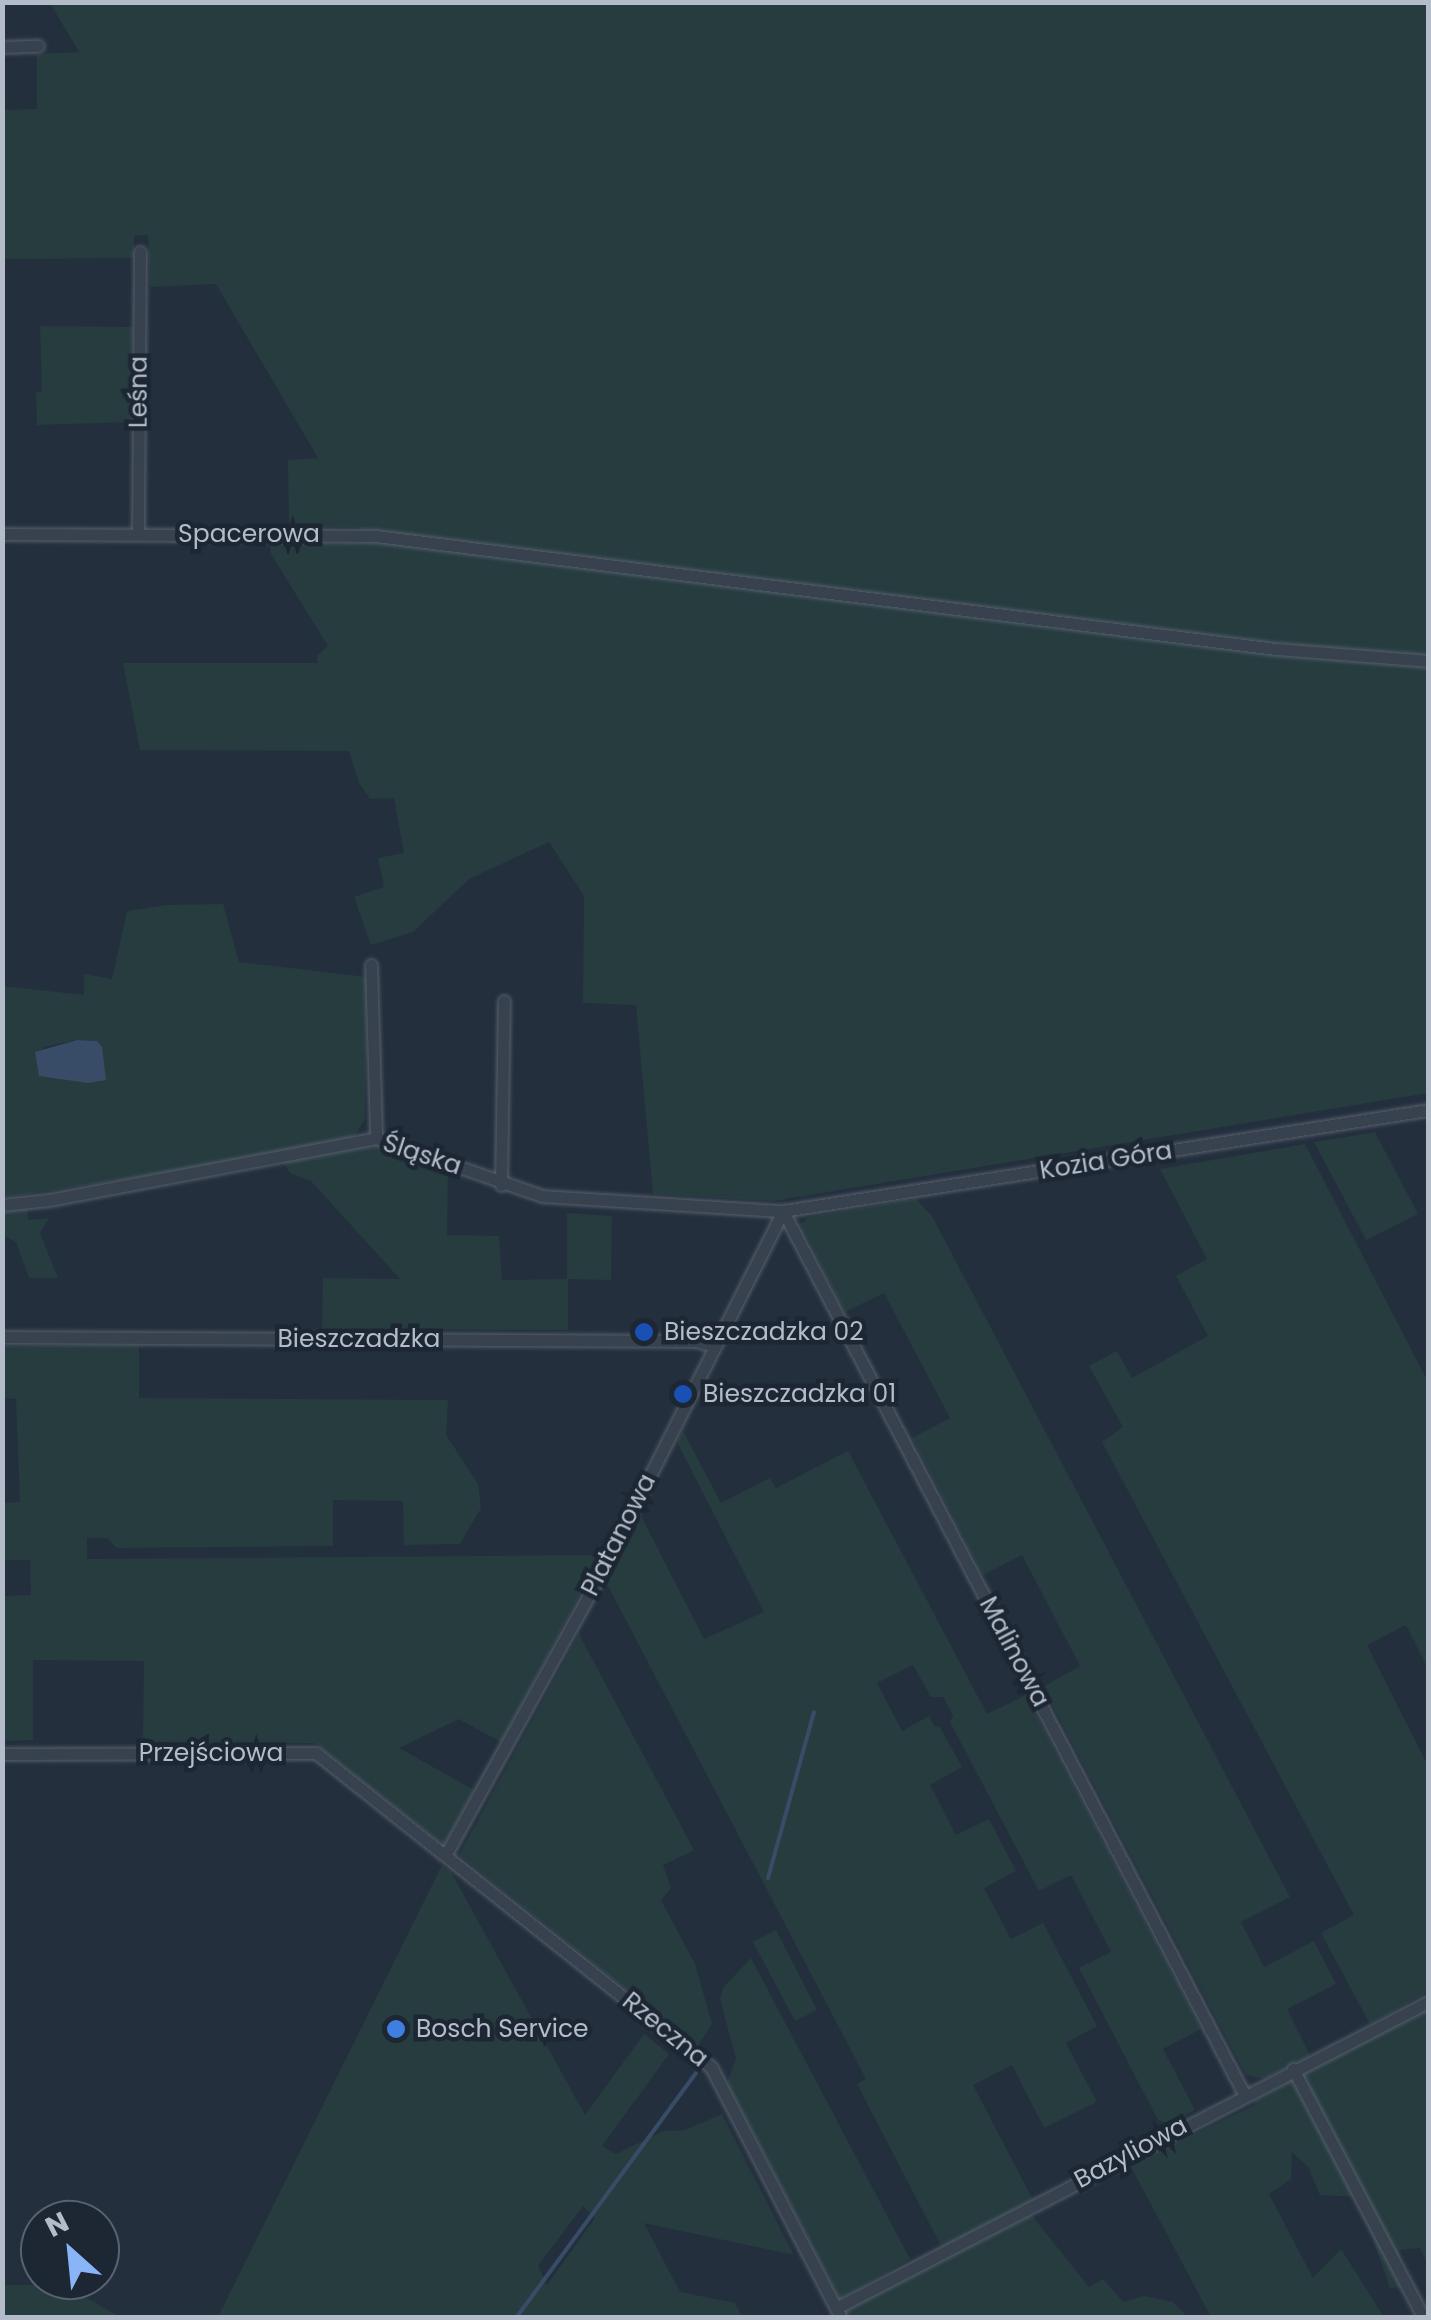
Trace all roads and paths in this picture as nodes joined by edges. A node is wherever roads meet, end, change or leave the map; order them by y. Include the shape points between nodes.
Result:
1 (2, 46) edge
2 (38, 46) dead end
3 (140, 252) dead end
4 (138, 533) junction
5 (2, 534) edge
6 (1428, 662) edge
7 (372, 965) dead end
8 (504, 1001) dead end
9 (1428, 1110) edge
10 (376, 1138) junction
11 (501, 1185) junction
12 (2, 1205) edge
13 (783, 1211) junction
14 (2, 1337) edge
15 (715, 1346) junction
16 (2, 1754) edge
17 (446, 1854) junction
18 (1428, 2002) edge
19 (1293, 2069) junction
20 (1244, 2094) junction
21 (839, 2313) edge
22 (1424, 2318) edge

1 - 2 street
3 - 4 street, Leśna
4 - 5 street, Spacerowa
4 - 6 street, Spacerowa via 376,536 1276,649
7 - 10 street
8 - 11 street
9 - 13 street, Kozia Góra
10 - 11 street, Śląska
10 - 12 street, Śląska
11 - 13 street, Śląska via 553,1198
13 - 15 street, Platanowa
13 - 20 street, Malinowa
14 - 15 street, Bieszczadzka
15 - 17 street, Platanowa via 598,1579
16 - 17 street, Przejściowa via 316,1753
17 - 21 street, Rzeczna via 711,2066
18 - 19 street, Bazyliowa
19 - 20 street, Bazyliowa
19 - 22 street
20 - 21 street, Bazyliowa

